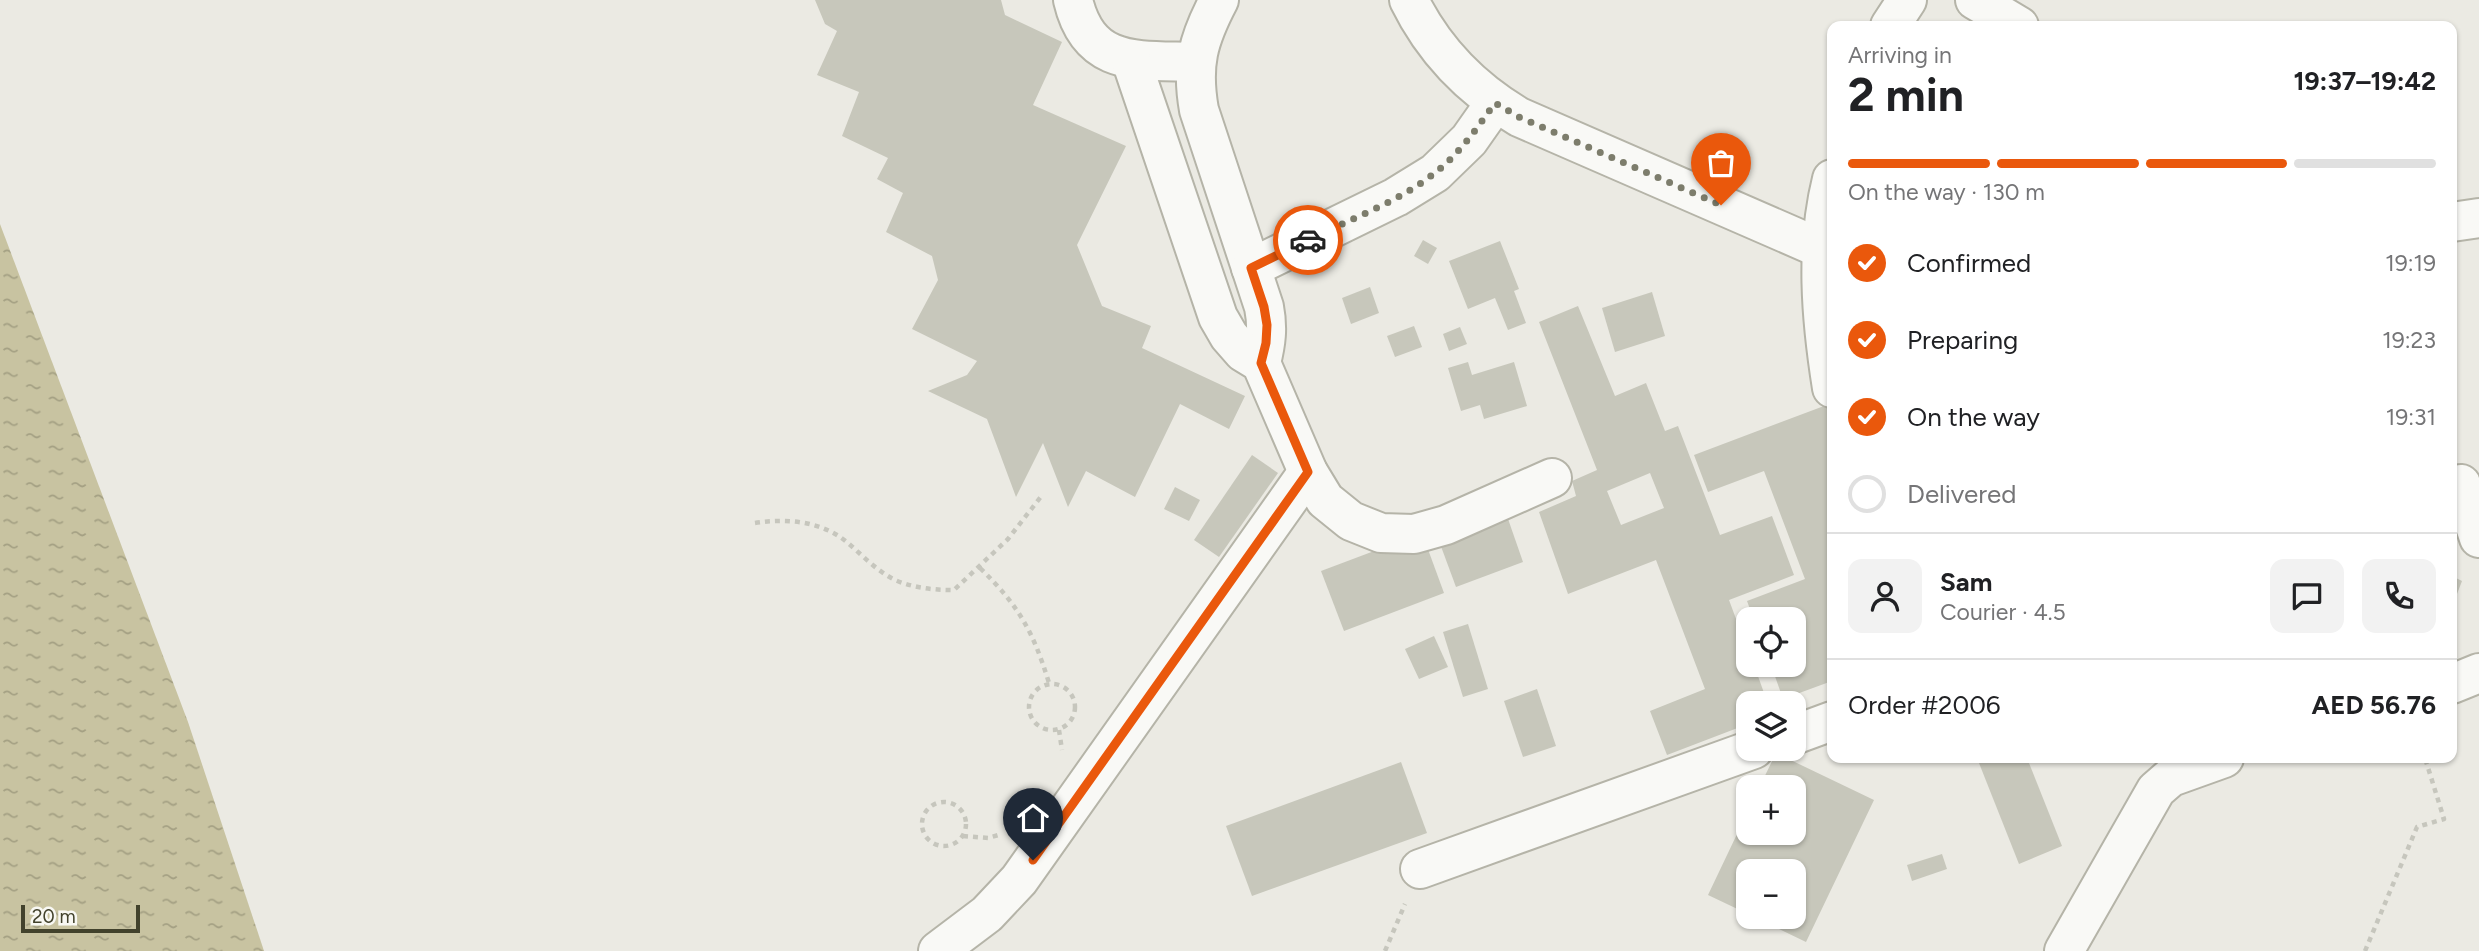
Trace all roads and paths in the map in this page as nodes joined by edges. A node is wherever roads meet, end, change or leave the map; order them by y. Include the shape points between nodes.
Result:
1 (1073, 0) edge
2 (1219, 0) edge
3 (1409, 0) edge
4 (1907, 0) edge
5 (1975, 0) edge
6 (1893, 21) edge
7 (2011, 21) edge
8 (1130, 60) junction
9 (1195, 62) junction
10 (1495, 103) junction
11 (1827, 214) edge
12 (2479, 218) edge
13 (2457, 221) edge
14 (1822, 249) junction
15 (1251, 268) junction
16 (1827, 355) edge
17 (1261, 363) junction
18 (1308, 472) junction
19 (1552, 478) dead end
20 (2464, 483) edge
21 (1042, 494) dead end
22 (755, 523) dead end
23 (2479, 538) edge
24 (980, 568) junction
25 (2479, 673) edge
26 (2457, 682) edge
27 (1049, 683) junction
28 (1827, 723) edge
29 (1806, 731) edge
30 (1736, 755) edge
31 (2210, 763) edge
32 (2427, 763) edge
33 (934, 844) joint
34 (1420, 869) dead end
35 (938, 951) edge
36 (2064, 951) edge
37 (2365, 951) edge

1 - 8 lane via 1083,30 1104,51
2 - 9 lane
3 - 10 lane via 1444,57
4 - 6 lane
5 - 7 lane
8 - 9 lane
8 - 17 lane via 1218,317 1243,352
9 - 15 lane via 1199,110
10 - 14 lane
10 - 15 lane via 1469,140 1435,173
11 - 14 lane
12 - 13 lane
14 - 16 lane
15 - 17 lane via 1267,325
17 - 18 lane
18 - 19 lane via 1325,500 1351,521 1381,533 1414,534 1446,525
18 - 35 lane via 1019,880 987,914
20 - 23 lane
21 - 24 path
22 - 24 path via 793,521 829,531 875,568 913,586 954,590
24 - 27 path via 1023,617
25 - 26 lane
27 - 27 path via 1032,693 1028,712 1040,728 1059,730 1068,724 1076,706 1067,689
28 - 29 lane
30 - 34 lane
31 - 36 lane via 2171,777 2156,790
32 - 37 path via 2444,819 2417,827
33 - 33 path via 955,843 963,836 967,826 959,807 949,802 929,807 922,827

